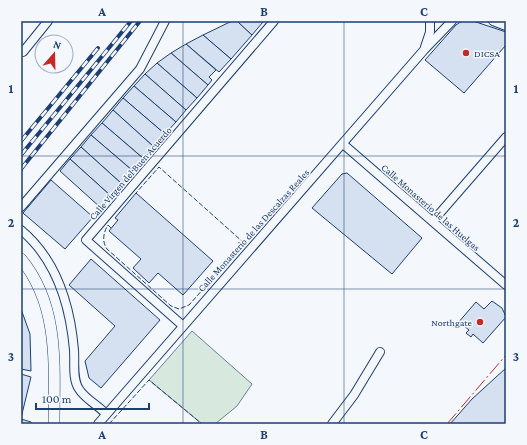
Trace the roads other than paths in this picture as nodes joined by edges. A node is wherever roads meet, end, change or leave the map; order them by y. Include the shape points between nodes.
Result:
1 (48, 21) edge
2 (166, 21) edge
3 (274, 21) edge
4 (430, 21) edge
5 (452, 21) edge
6 (493, 21) edge
7 (506, 26) edge
8 (21, 50) edge
9 (424, 50) junction
10 (506, 137) edge
11 (343, 144) junction
12 (21, 207) edge
13 (433, 221) junction
14 (21, 230) edge
15 (21, 259) edge
16 (506, 285) edge
17 (182, 325) junction
18 (380, 352) dead end
19 (106, 414) junction
20 (57, 423) edge
21 (98, 424) edge
22 (332, 424) edge

1 - 8 street via 23,52
2 - 12 street via 140,70
3 - 17 street, Calle Virgen del Buen Acuerdo via 86,240
4 - 9 street via 430,32
5 - 9 street
6 - 7 street
9 - 11 street, Calle Monasterio de las Descalzas Reales
10 - 13 street
11 - 13 street, Calle Monasterio de las Huelgas
11 - 17 street, Calle Monasterio de las Descalzas Reales
13 - 16 street, Calle Monasterio de las Huelgas
14 - 19 street via 44,254 62,286 71,325 77,385
15 - 20 main road via 37,282 49,315
17 - 19 street, Calle Monasterio de las Descalzas Reales
18 - 22 street via 354,395
19 - 21 street, Calle Monasterio de las Descalzas Reales

